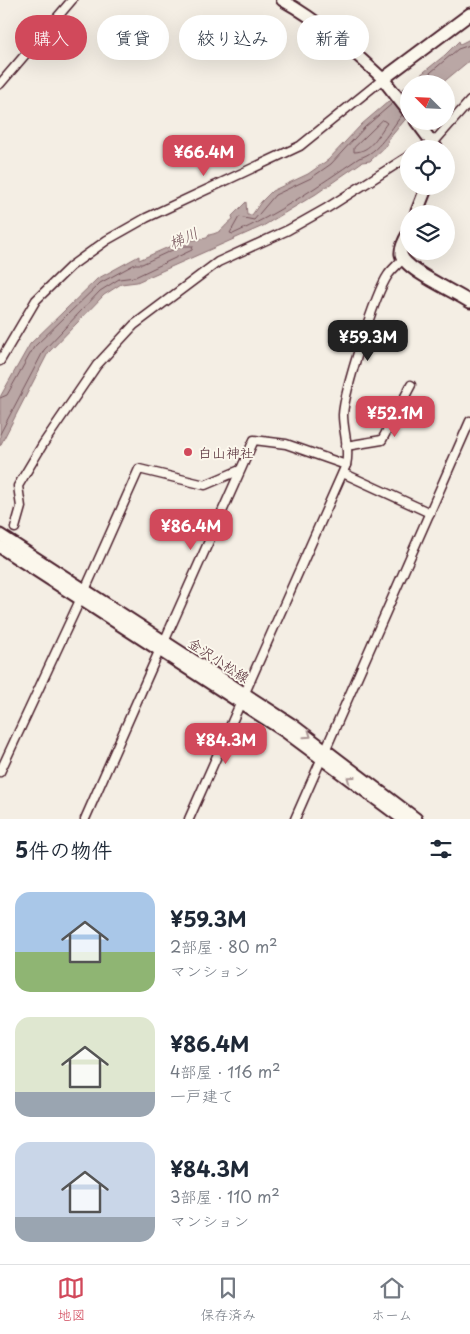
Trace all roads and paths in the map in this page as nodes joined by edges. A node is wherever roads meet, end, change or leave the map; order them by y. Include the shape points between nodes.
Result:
1 (72, 0) edge
2 (282, 0) edge
3 (470, 14) edge
4 (384, 81) junction
5 (0, 84) edge
6 (400, 101) edge
7 (470, 101) edge
8 (423, 130) edge
9 (431, 140) edge
10 (437, 140) edge
11 (400, 162) edge
12 (401, 260) edge
13 (405, 260) edge
14 (470, 302) edge
15 (0, 362) edge
16 (411, 385) dead end
17 (470, 421) edge
18 (346, 446) junction
19 (346, 465) junction
20 (240, 470) junction
21 (342, 473) junction
22 (430, 513) junction
23 (15, 528) dead end
24 (0, 535) edge
25 (0, 546) edge
26 (15, 550) junction
27 (83, 594) junction
28 (162, 645) junction
29 (243, 698) junction
30 (324, 753) junction
31 (0, 772) edge
32 (85, 819) edge
33 (189, 819) edge
34 (295, 819) edge
35 (403, 819) edge
36 (416, 819) edge

1 - 5 street
2 - 4 main road via 342,41
3 - 4 main road
4 - 6 main road
4 - 15 street via 300,146 146,218 71,266 36,300
7 - 10 street
8 - 9 main road
11 - 23 street via 288,230 218,262 134,325 97,365 18,486 21,507
12 - 18 street via 388,275 370,318 348,390 343,414
13 - 14 main road via 421,275
16 - 18 street via 382,440
17 - 22 street
18 - 19 street
19 - 20 street via 286,444 254,440
19 - 21 street
20 - 27 street via 206,485 139,469
20 - 28 street
21 - 22 street
21 - 29 street
22 - 30 street
24 - 26 main road, 金沢小松線
25 - 26 main road, 金沢小松線
26 - 27 main road, 金沢小松線
27 - 28 main road, 金沢小松線
27 - 31 street
28 - 29 main road, 金沢小松線
28 - 32 street
29 - 30 main road, 金沢小松線
29 - 33 street
30 - 34 street
35 -> 30 main road, 金沢小松線
30 - 36 main road, 金沢小松線

